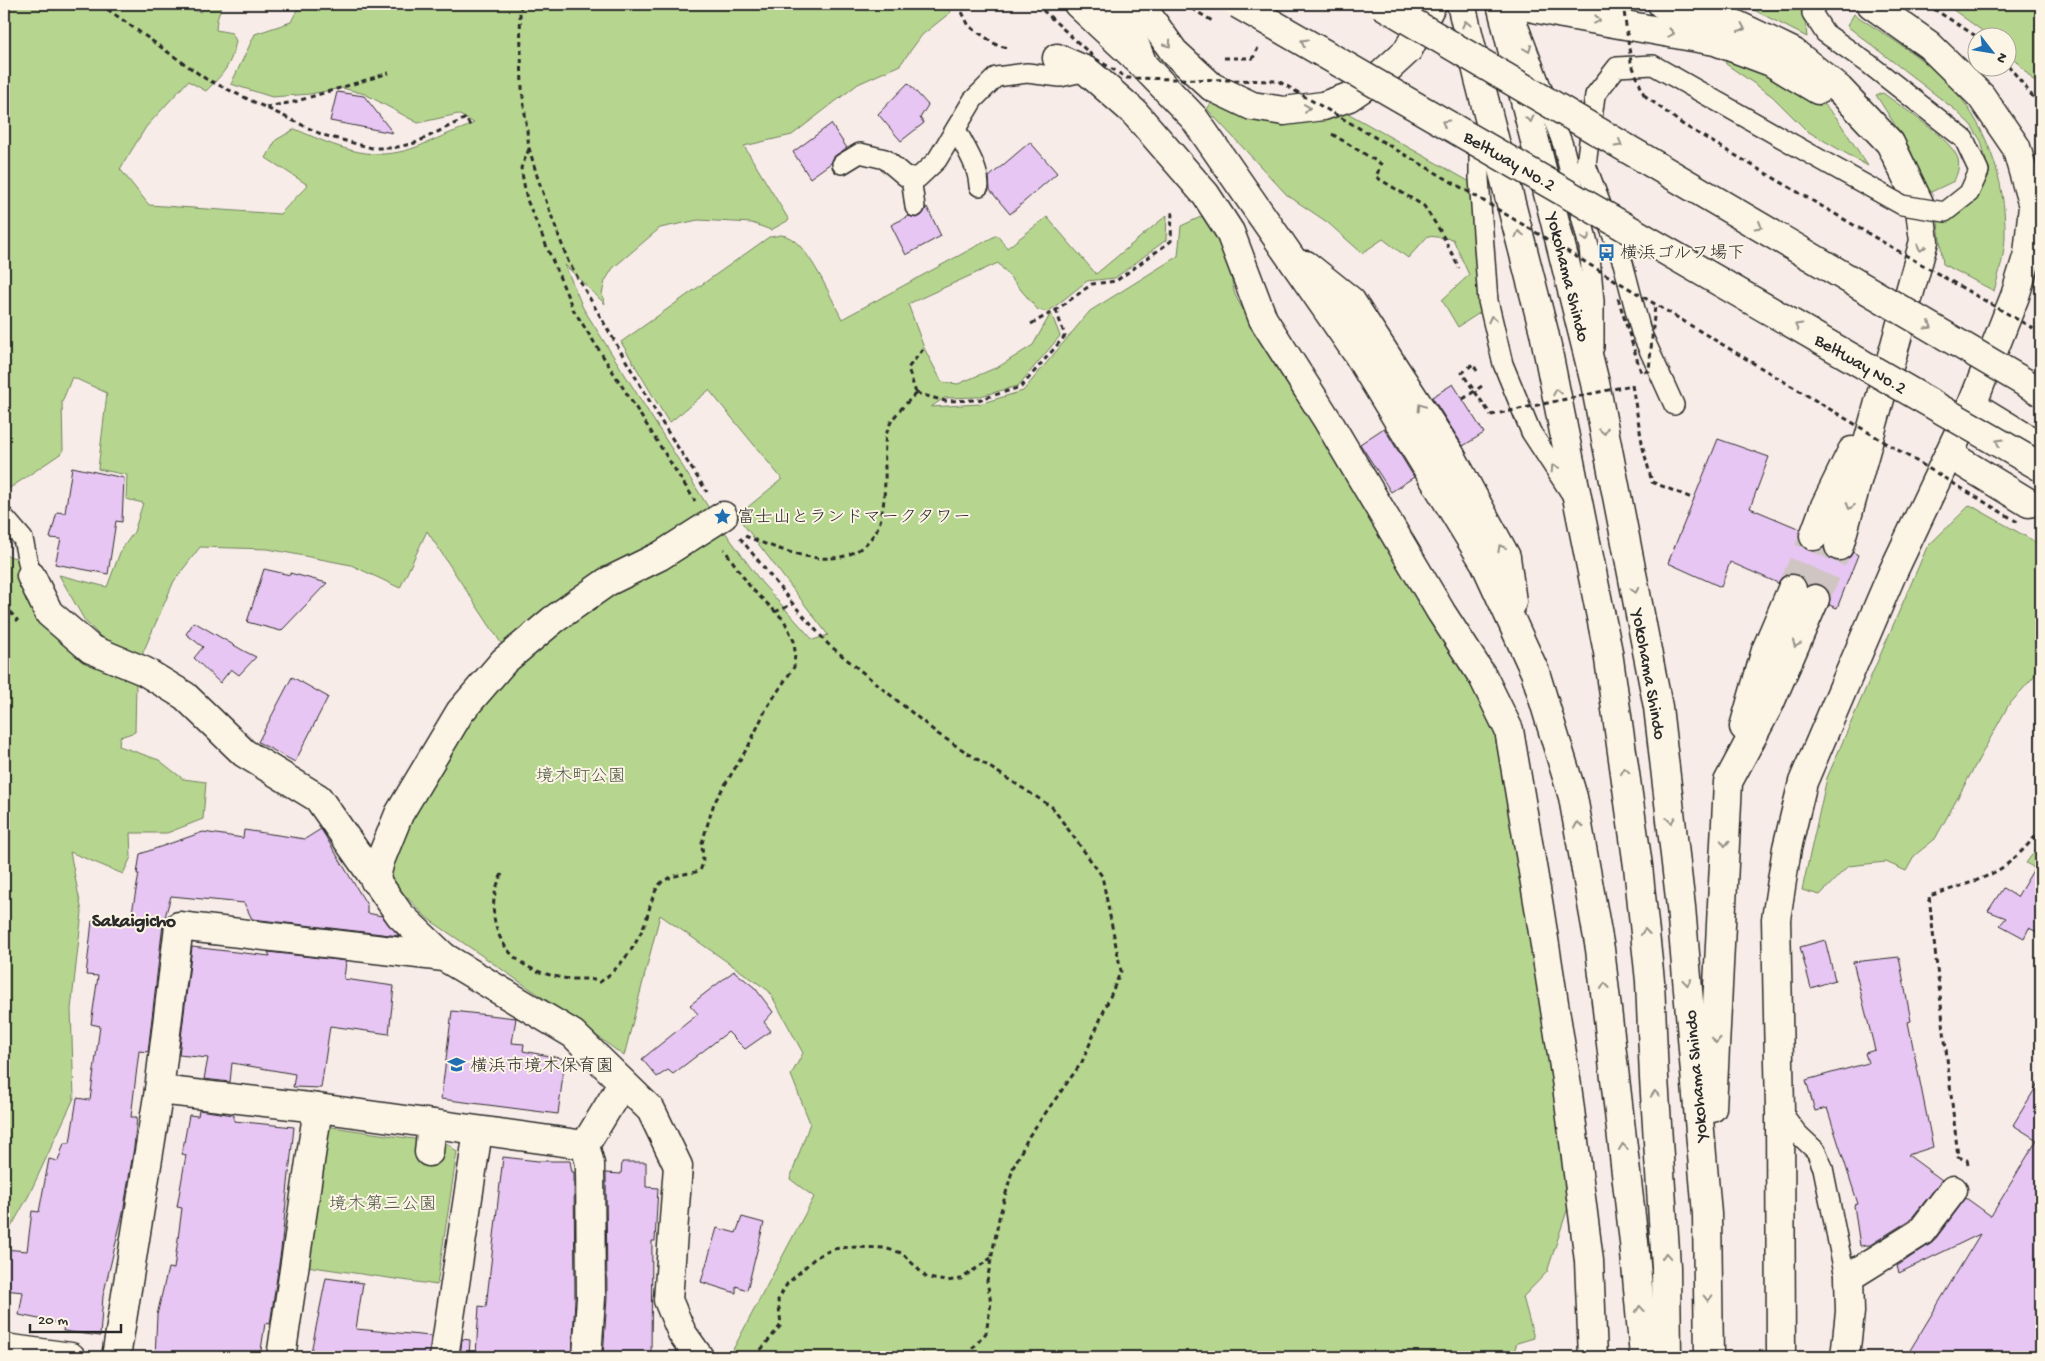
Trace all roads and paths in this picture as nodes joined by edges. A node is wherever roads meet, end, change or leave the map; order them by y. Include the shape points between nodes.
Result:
1 (100, 4) edge
2 (521, 4) edge
3 (958, 4) edge
4 (1036, 4) edge
5 (1078, 4) edge
6 (1119, 4) edge
7 (1140, 4) edge
8 (1184, 4) edge
9 (1238, 4) edge
10 (1381, 4) edge
11 (1432, 4) edge
12 (1462, 4) edge
13 (1501, 4) edge
14 (1510, 4) edge
15 (1515, 4) edge
16 (1662, 4) edge
17 (1816, 4) edge
18 (1871, 4) edge
19 (1926, 4) edge
20 (1623, 14) edge
21 (1217, 24) dead end
22 (1968, 31) edge
23 (1250, 44) dead end
24 (1057, 58) joint
25 (1219, 58) dead end
26 (1143, 65) junction
27 (1087, 71) junction
28 (1209, 72) dead end
29 (390, 73) dead end
30 (2018, 78) edge
31 (1479, 79) junction
32 (1208, 80) junction
33 (2041, 107) edge
34 (266, 108) junction
35 (1332, 113) junction
36 (1328, 121) dead end
37 (470, 126) dead end
38 (956, 129) junction
39 (1324, 130) dead end
40 (1890, 144) junction
41 (529, 148) junction
42 (842, 164) dead end
43 (911, 177) junction
44 (979, 186) dead end
45 (915, 207) dead end
46 (1172, 211) dead end
47 (1441, 232) dead end
48 (1618, 298) dead end
49 (1655, 305) junction
50 (1056, 310) junction
51 (1031, 324) dead end
52 (2041, 333) edge
53 (924, 348) dead end
54 (1595, 383) junction
55 (2041, 392) edge
56 (916, 393) junction
57 (1463, 399) dead end
58 (1674, 405) dead end
59 (1972, 405) junction
60 (2041, 447) edge
61 (1950, 455) junction
62 (2041, 467) edge
63 (1694, 499) dead end
64 (1580, 509) junction
65 (2025, 513) joint
66 (4, 517) edge
67 (717, 520) junction
68 (1826, 541) tunnel mouth
69 (31, 576) joint
70 (1804, 594) tunnel mouth
71 (793, 604) junction
72 (776, 612) junction
73 (2041, 830) edge
74 (502, 874) dead end
75 (375, 881) junction
76 (444, 957) junction
77 (622, 1084) junction
78 (159, 1090) junction
79 (318, 1108) junction
80 (1780, 1110) junction
81 (432, 1124) junction
82 (478, 1131) junction
83 (585, 1145) junction
84 (429, 1152) dead end
85 (1958, 1158) dead end
86 (1953, 1190) dead end
87 (1707, 1214) junction
88 (991, 1258) junction
89 (1849, 1277) junction
90 (4, 1348) edge
91 (71, 1357) edge
92 (116, 1357) edge
93 (281, 1357) edge
94 (444, 1357) edge
95 (587, 1357) edge
96 (699, 1357) edge
97 (755, 1357) edge
98 (920, 1357) edge
99 (934, 1357) edge
100 (965, 1357) edge
101 (1592, 1357) edge
102 (1644, 1357) edge
103 (1667, 1357) edge
104 (1709, 1357) edge
105 (1781, 1357) edge
106 (1845, 1357) edge

1 - 34 path via 206,79
2 - 41 path via 522,88
3 - 24 path via 969,26 998,46
4 - 32 path, bridge via 1096,59 1126,78
5 - 26 main road
6 - 26 main road
7 -> 11 main road via 1174,52 1212,87 1252,106 1284,111 1323,106 1349,97 1381,75 1408,50
8 - 21 path
62 -> 9 main road, Beltway No.2, bridge
10 -> 55 main road, bridge
31 -> 12 main road
13 -> 54 main road, Yokohama Shindo
14 -> 54 lane via 1563,145 1588,247 1594,301
15 -> 20 main road
16 -> 40 main road via 1714,14 1793,52 1839,89
17 - 58 lane, bridge via 1812,13 1825,34 1869,64 1964,139 1979,171 1969,193 1945,212 1902,205 1653,66 1617,68 1595,95 1586,166 1622,263 1641,332
18 - 59 main road via 1929,45 1982,96 2016,148 2033,206 2028,254
19 - 22 path
20 -> 40 main road via 1715,41 1771,62 1834,100
20 - 52 path, bridge via 1631,62 1644,95 1682,124
23 - 25 path via 1258,48 1254,58
24 - 27 main road
102 -> 26 main road via 1599,940 1573,797 1535,672 1485,563 1357,353 1194,118
27 - 38 lane via 1060,77 1027,73 996,77 973,100
27 - 101 main road via 1134,112 1206,195 1230,232 1263,319 1483,677 1509,730 1567,1086 1589,1261
28 - 32 path, bridge
29 - 34 path
30 - 33 path
64 -> 31 main road via 1544,332
64 -> 31 lane via 1530,432 1503,364 1492,319 1479,178
32 - 35 path, bridge via 1278,81
34 - 37 path via 323,135 372,148 394,148 415,143 466,118
35 - 36 path
35 - 49 path, bridge
38 - 43 lane via 937,160 918,178
38 - 44 lane via 974,164
39 - 47 path via 1381,164 1376,177 1424,206
40 -> 68 main road via 1920,203 1924,241 1883,387
41 - 67 path via 568,261
41 - 67 path via 521,168 527,200 573,309
42 - 43 lane via 860,153 885,159 905,176
43 - 45 lane
46 - 50 path via 1171,241 1116,281 1092,284
48 - 49 path, bridge via 1641,372 1650,371
49 - 65 path, bridge
50 - 51 path
50 - 56 path via 1065,336 1021,387 978,400 945,401
53 - 56 path via 908,368
54 -> 87 main road, Yokohama Shindo via 1658,707 1681,907
56 - 71 path via 891,422 884,444 884,504 878,527 864,545 842,558 813,558 782,551 736,532
57 - 63 path, bridge via 1470,394 1478,389 1486,384 1473,364 1462,373 1472,387 1476,394 1490,415 1632,385 1652,482
59 - 60 main road
59 - 61 main road
61 - 65 main road
61 - 80 main road via 1892,574 1803,782 1787,848 1776,919
103 -> 64 main road via 1666,1267 1650,981 1608,652
66 - 69 lane via 23,539
67 - 72 path via 726,552 751,588
67 - 75 main road via 660,556 607,582 553,620 504,661 460,712 399,814
69 - 75 main road via 49,613 84,644 144,671 185,696 244,753 318,798
70 -> 87 main road via 1766,650 1728,782
71 - 72 path
71 - 88 path via 828,644 938,734 1052,807 1102,876 1121,971 1082,1062 1029,1136 1013,1168
72 - 74 path via 784,620 794,641 794,667 766,709 749,745 714,803 702,843 700,871 670,878 660,884 641,935 613,972 600,982 591,978 572,979 538,971 513,956 501,941 492,904 495,887
73 - 85 path via 2025,848 1996,871 1929,896
75 - 76 main road via 400,915
76 - 77 main road via 573,1034
76 - 78 main road via 179,926
77 - 83 main road
77 - 96 main road via 651,1110 678,1166 668,1300 682,1333
78 - 79 main road
78 - 92 main road
79 - 81 main road
79 - 93 main road via 302,1257
80 - 89 lane via 1816,1151 1824,1168 1844,1272
80 - 105 main road
81 - 82 main road
81 - 84 main road
82 - 83 main road
82 - 94 main road
83 - 95 main road via 590,1164 591,1298
86 - 89 main road via 1921,1232
87 -> 104 main road, Yokohama Shindo
88 - 97 path via 961,1279 946,1281 926,1278 902,1253 884,1248 833,1249 816,1257 787,1284 778,1300 781,1325
88 - 100 path via 987,1281 991,1303 986,1333
89 - 106 main road via 1850,1312
90 - 91 main road
98 - 99 path via 923,1354

